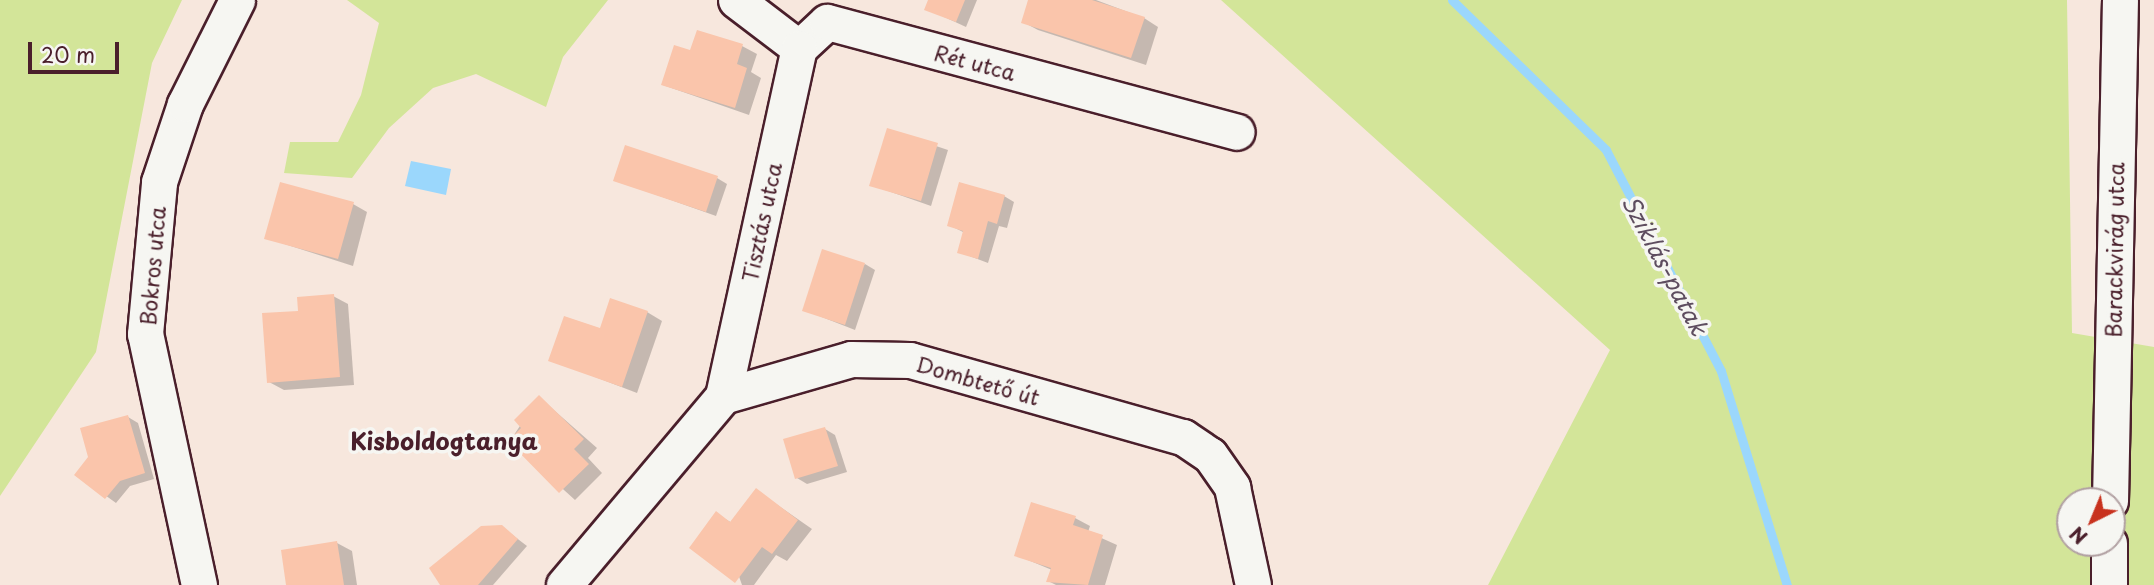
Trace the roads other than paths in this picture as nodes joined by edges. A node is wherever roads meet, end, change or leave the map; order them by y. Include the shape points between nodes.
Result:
1 (237, 0) edge
2 (736, 0) edge
3 (2120, 0) edge
4 (799, 48) junction
5 (1237, 132) dead end
6 (723, 396) junction
7 (2110, 487) edge
8 (2109, 557) edge
9 (199, 585) edge
10 (564, 585) edge
11 (1252, 585) edge
12 (2109, 585) edge

1 - 9 street, Bokros utca via 186,104 159,182 145,334
2 - 4 street
3 - 7 street, Barackvirág utca
4 - 5 street, Rét utca via 827,22
4 - 6 street, Tisztás utca
6 - 10 street
6 - 11 street, Dombtető út via 851,359 909,360 1183,437 1210,455 1232,486
8 - 12 street

